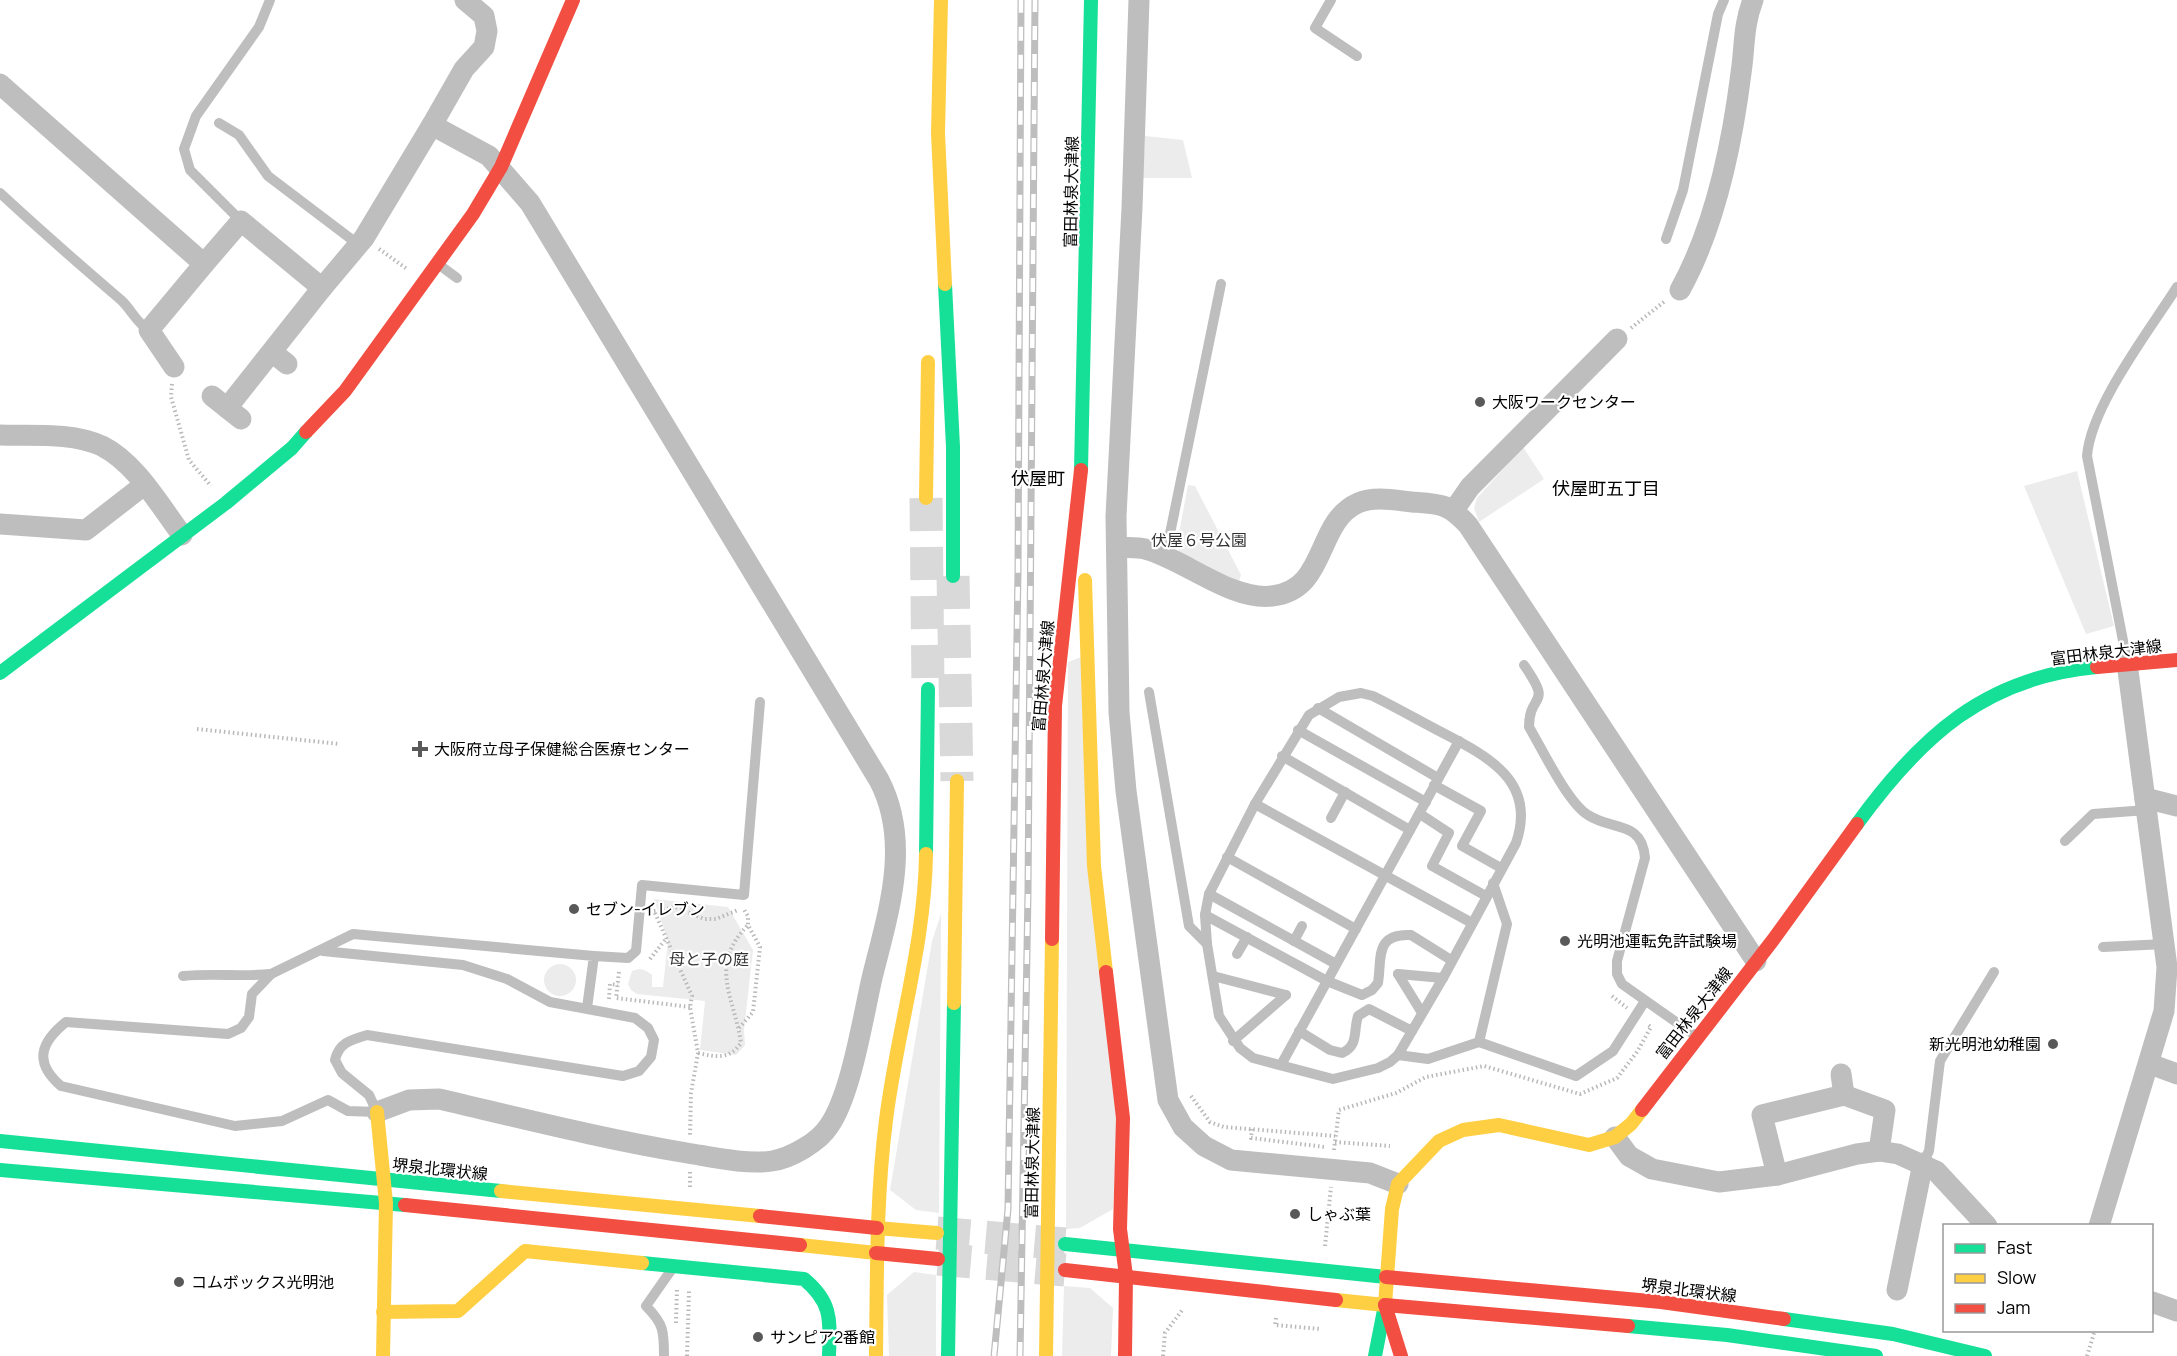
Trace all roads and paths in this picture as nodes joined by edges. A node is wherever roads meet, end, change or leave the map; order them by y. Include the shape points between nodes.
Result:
1 (270, 0) edge
2 (465, 0) edge
3 (573, 0) edge
4 (941, 0) edge
5 (1090, 0) edge
6 (1139, 0) edge
7 (1331, 0) edge
8 (1724, 0) edge
9 (1753, 0) edge
10 (1357, 56) dead end
11 (0, 84) edge
12 (219, 123) dead end
13 (432, 125) junction
14 (938, 133) junction
15 (501, 167) junction
16 (0, 193) edge
17 (241, 221) junction
18 (1666, 239) dead end
19 (361, 241) junction
20 (204, 264) junction
21 (437, 264) junction
22 (411, 273) dead end
23 (457, 278) dead end
24 (1221, 284) dead end
25 (930, 285) dead end
26 (2177, 287) edge
27 (322, 288) junction
28 (1680, 290) joint
29 (149, 330) junction
30 (1617, 339) joint
31 (928, 344) dead end
32 (174, 367) joint
33 (227, 407) dead end
34 (0, 435) edge
35 (1083, 448) junction
36 (144, 485) junction
37 (215, 491) dead end
38 (926, 498) tunnel mouth
39 (1454, 510) junction
40 (0, 524) edge
41 (182, 536) junction
42 (1117, 548) junction
43 (1164, 558) junction
44 (953, 576) tunnel mouth
45 (2177, 660) edge
46 (2127, 663) junction
47 (1524, 665) dead end
48 (0, 673) edge
49 (928, 689) tunnel mouth
50 (1149, 692) dead end
51 (760, 702) dead end
52 (1318, 708) junction
53 (197, 729) dead end
54 (1298, 730) junction
55 (1459, 741) junction
56 (340, 744) dead end
57 (1282, 756) junction
58 (957, 781) tunnel mouth
59 (1436, 782) junction
60 (1345, 792) junction
61 (1426, 802) junction
62 (1255, 804) junction
63 (2146, 804) junction
64 (2177, 806) edge
65 (1419, 814) junction
66 (1330, 818) dead end
67 (1410, 830) junction
68 (2065, 841) dead end
69 (1227, 857) junction
70 (1501, 868) junction
71 (1385, 875) junction
72 (1493, 883) junction
73 (1209, 894) junction
74 (744, 895) junction
75 (1486, 896) junction
76 (651, 901) dead end
77 (743, 908) junction
78 (654, 911) junction
79 (905, 914) junction
80 (1205, 915) junction
81 (1472, 923) junction
82 (748, 925) junction
83 (1302, 926) dead end
84 (1356, 929) junction
85 (1247, 937) junction
86 (665, 940) junction
87 (1294, 941) junction
88 (1207, 944) junction
89 (2165, 944) junction
90 (2103, 947) dead end
91 (322, 951) junction
92 (1238, 954) dead end
93 (594, 956) junction
94 (1451, 960) junction
95 (1756, 961) junction
96 (647, 962) dead end
97 (1336, 964) junction
98 (620, 967) dead end
99 (1994, 972) dead end
100 (271, 974) junction
101 (183, 976) dead end
102 (1213, 976) junction
103 (236, 977) junction
104 (1443, 978) junction
105 (1327, 981) junction
106 (618, 985) junction
107 (252, 994) junction
108 (1645, 1001) junction
109 (608, 1002) dead end
110 (690, 1007) junction
111 (587, 1008) junction
112 (1422, 1013) junction
113 (1651, 1027) dead end
114 (739, 1029) junction
115 (1299, 1031) junction
116 (1412, 1031) junction
117 (1696, 1036) junction
118 (1233, 1041) junction
119 (1479, 1042) junction
120 (698, 1053) junction
121 (1398, 1055) junction
122 (2150, 1064) junction
123 (1281, 1065) junction
124 (1841, 1074) dead end
125 (2177, 1074) edge
126 (691, 1093) dead end
127 (1844, 1095) junction
128 (1191, 1096) dead end
129 (377, 1112) junction
130 (1337, 1121) dead end
131 (1252, 1130) junction
132 (1616, 1137) junction
133 (0, 1140) edge
134 (1390, 1146) dead end
135 (1350, 1150) dead end
136 (1879, 1151) junction
137 (1923, 1163) junction
138 (0, 1170) edge
139 (1777, 1175) junction
140 (385, 1180) junction
141 (1398, 1184) junction
142 (386, 1203) junction
143 (1985, 1224) edge
144 (2100, 1224) edge
145 (877, 1228) junction
146 (937, 1233) tunnel mouth
147 (1065, 1244) tunnel mouth
148 (1121, 1249) junction
149 (876, 1253) junction
150 (938, 1259) tunnel mouth
151 (1065, 1270) tunnel mouth
152 (674, 1273) junction
153 (1126, 1276) junction
154 (1386, 1277) junction
155 (1897, 1290) dead end
156 (689, 1297) dead end
157 (2153, 1303) edge
158 (1385, 1305) junction
159 (1184, 1307) dead end
160 (2177, 1311) edge
161 (384, 1312) junction
162 (1275, 1325) dead end
163 (1321, 1329) dead end
164 (676, 1332) dead end
165 (2094, 1332) edge
166 (383, 1356) edge
167 (664, 1356) edge
168 (687, 1356) edge
169 (829, 1356) edge
170 (876, 1356) edge
171 (948, 1356) edge
172 (1046, 1356) edge
173 (1125, 1356) edge
174 (1163, 1356) edge
175 (1375, 1356) edge
176 (1401, 1356) edge
177 (1876, 1356) edge
178 (1985, 1356) edge
179 (2087, 1356) edge

1 - 17 lane via 259,27 196,116 184,149 190,170
2 - 13 street via 484,16 484,47 464,69
3 - 15 main road
4 - 14 main road
5 - 35 main road, 富田林泉大津線
6 - 42 street
7 - 10 lane via 1314,28
8 - 18 lane via 1683,190
9 - 28 street via 1744,21 1741,72 1712,214 1694,265
11 - 20 street
12 - 19 lane via 239,135 268,176
13 - 15 street via 480,149
13 - 19 street
14 - 25 main road
14 - 44 main road via 953,447
15 - 21 main road
15 - 79 street via 536,214 879,780 890,801 895,824 896,867
16 - 29 lane
17 - 20 street
17 - 27 street
19 - 22 path
19 - 27 street
20 - 29 street
21 - 23 lane
21 - 41 main road via 345,391 316,424
24 - 43 lane
26 - 46 lane via 2112,390 2088,441 2087,456
27 - 33 street via 280,358
28 - 30 path
29 - 32 street
30 - 39 street via 1470,487
31 - 38 main road
32 - 37 path via 171,397 189,460
34 - 36 street via 73,438 100,445 121,459
35 - 148 main road via 1094,866 1124,1118
35 - 172 main road, 富田林泉大津線 via 1055,706
36 - 40 street via 86,530
36 - 41 street
39 - 43 street via 1444,505 1387,499 1358,503 1343,512 1333,525 1317,565 1297,589 1272,597 1246,594
39 - 95 street via 1468,525
41 - 48 main road
42 - 43 street via 1145,549
42 - 141 street via 1119,712 1125,779 1168,1100 1183,1127 1204,1146 1231,1160 1370,1173
45 - 46 main road, 富田林泉大津線
46 - 63 street
46 - 95 main road, 富田林泉大津線 via 2027,681 1966,711 1935,734 1890,779
47 - 108 lane via 1540,693 1540,700 1529,715 1529,726 1576,806 1589,816 1632,831 1644,843 1645,858 1617,961 1617,974 1622,984
49 - 79 main road via 926,870
50 - 88 lane via 1189,926
51 - 74 lane
52 - 54 lane
52 - 55 lane via 1339,697 1360,693 1373,696
52 - 59 lane
53 - 56 path
54 - 57 lane
54 - 61 lane
55 - 59 lane
55 - 70 lane via 1490,758 1509,778 1519,801 1522,826
57 - 60 lane
57 - 62 lane
58 - 171 main road
59 - 61 lane
59 - 70 lane via 1481,811 1462,846
60 - 66 lane
60 - 67 lane
61 - 65 lane
62 - 69 lane
62 - 71 lane
63 - 64 street
63 - 68 lane via 2093,814
63 - 89 street
65 - 67 lane
65 - 75 lane via 1449,833 1432,866
67 - 71 lane
69 - 73 lane
69 - 84 lane
70 - 72 lane
71 - 81 lane
71 - 84 lane
72 - 75 lane
72 - 119 lane via 1507,924
73 - 80 lane
73 - 87 lane
74 - 77 path
74 - 93 lane via 642,885 636,951 628,958
75 - 81 lane
76 - 78 path via 649,910
77 - 78 path via 716,919 704,919 676,907
77 - 82 path
78 - 86 path
79 - 129 street via 829,1126 804,1148 773,1161 722,1159 637,1144 439,1099 409,1100
79 - 145 main road via 912,985 886,1117
80 - 85 lane
80 - 88 lane
81 - 94 lane
82 - 114 path via 760,947 753,1012
82 - 114 path via 733,941 727,966 726,984
83 - 87 lane
84 - 97 lane
85 - 92 lane
85 - 105 lane
86 - 96 path
86 - 110 path via 692,996
87 - 97 lane
88 - 102 lane
89 - 90 lane
89 - 122 street via 2164,1011
91 - 93 lane via 353,934
91 - 100 lane
91 - 111 lane via 463,965 507,979 550,1002
93 - 111 lane
94 - 104 lane
94 - 105 lane via 1411,935 1401,934 1381,948 1378,982 1372,990 1362,995
95 - 117 main road, 富田林泉大津線
97 - 105 lane
98 - 106 path
99 - 137 lane via 1940,1061 1929,1151
100 - 103 lane
100 - 107 lane
101 - 103 lane
102 - 118 lane via 1219,1016
102 - 118 lane via 1286,995
103 - 107 lane
104 - 112 lane
104 - 112 lane via 1398,974
105 - 115 lane
106 - 109 path via 610,984
106 - 110 path via 616,998
107 - 129 lane via 249,1017 241,1028 228,1034 66,1022 51,1035 43,1062 61,1086 235,1126 282,1121 328,1100 348,1112
108 - 117 lane
108 - 119 lane via 1613,1052 1576,1076
110 - 120 path
111 - 129 lane via 635,1017 648,1028 654,1040 651,1058 639,1071 623,1076 367,1035 338,1048 335,1060 342,1073 369,1095
112 - 116 lane
113 - 130 path via 1617,1078 1580,1094 1484,1066 1426,1077 1396,1093 1339,1110
114 - 120 path via 741,1043 736,1050 720,1058
115 - 116 lane via 1342,1053 1352,1048 1358,1016 1369,1009
115 - 123 lane
116 - 121 lane
117 - 132 main road, 富田林泉大津線 via 1631,1124
118 - 123 lane via 1253,1058
119 - 121 lane via 1428,1059
120 - 126 path
121 - 123 lane via 1378,1068 1334,1079
122 - 125 street
122 - 144 street
124 - 127 street
127 - 136 street via 1885,1110
127 - 139 street via 1762,1115
128 - 131 path via 1210,1122
129 - 140 main road
131 - 134 path
131 - 135 path via 1251,1138
132 - 139 street via 1629,1156 1652,1169 1719,1182
132 - 141 main road via 1589,1145 1499,1125 1463,1130 1439,1141
133 - 140 main road, 堺泉北環状線
136 - 137 street
136 - 139 street
137 - 143 street via 1936,1171
137 - 155 street
138 - 142 main road
140 - 142 main road
140 - 145 main road, 堺泉北環状線
141 - 154 main road
142 - 149 main road
142 - 161 main road
145 - 146 main road
145 - 149 main road
147 - 148 main road
148 - 153 main road
148 - 154 main road
149 - 150 main road
149 - 170 main road
151 - 153 main road
152 - 161 main road via 525,1251 458,1311
152 - 164 path
152 - 167 lane via 646,1306 664,1331
152 - 169 main road via 804,1279 821,1292 830,1313
153 - 158 main road
153 - 173 main road
154 - 158 main road
154 - 178 main road, 堺泉北環状線 via 1661,1302
156 - 168 path
157 - 160 street
158 - 175 main road
158 - 176 main road
158 - 177 main road via 1727,1335
159 - 174 path via 1165,1333
161 - 166 main road
162 - 163 path
165 - 179 path

